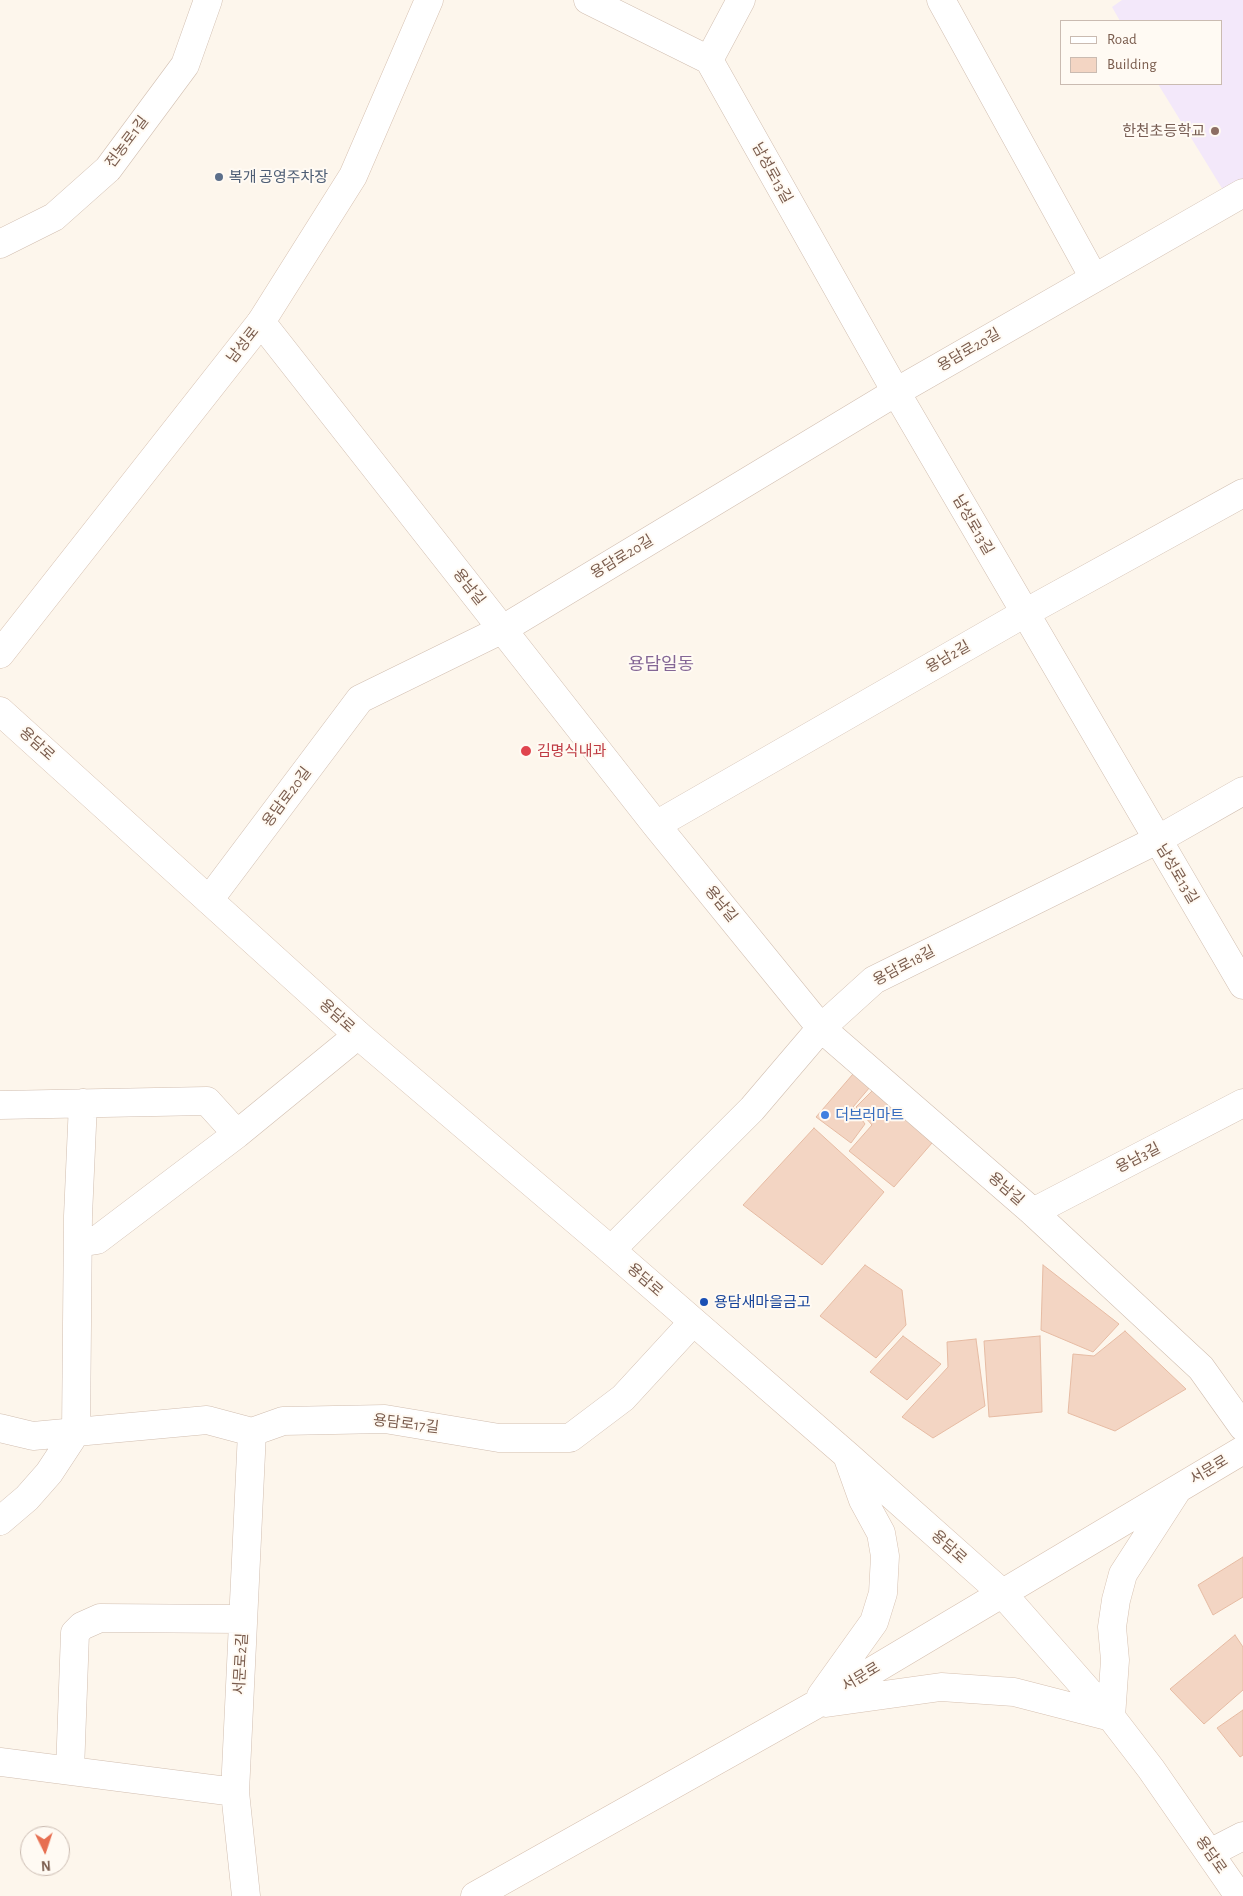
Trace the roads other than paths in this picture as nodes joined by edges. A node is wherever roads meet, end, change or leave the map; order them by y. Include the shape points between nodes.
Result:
1 (208, 0) edge
2 (429, 0) edge
3 (588, 0) edge
4 (741, 0) edge
5 (941, 0) edge
6 (709, 60) junction
7 (1243, 193) edge
8 (0, 244) edge
9 (1094, 278) junction
10 (261, 322) junction
11 (896, 392) junction
12 (1243, 493) edge
13 (1025, 613) junction
14 (503, 629) junction
15 (0, 654) edge
16 (0, 711) edge
17 (1243, 792) edge
18 (656, 825) junction
19 (1157, 840) junction
20 (209, 900) junction
21 (1243, 985) edge
22 (821, 1028) junction
23 (358, 1035) junction
24 (1243, 1103) edge
25 (83, 1104) junction
26 (0, 1105) edge
27 (237, 1134) junction
28 (1033, 1212) junction
29 (78, 1243) junction
30 (611, 1250) junction
31 (693, 1322) junction
32 (1243, 1427) edge
33 (0, 1428) edge
34 (76, 1432) junction
35 (252, 1432) junction
36 (1243, 1450) edge
37 (848, 1456) junction
38 (1178, 1488) junction
39 (0, 1521) edge
40 (1002, 1593) junction
41 (243, 1618) junction
42 (815, 1705) junction
43 (1112, 1717) junction
44 (0, 1762) edge
45 (70, 1771) junction
46 (234, 1792) junction
47 (1243, 1836) edge
48 (1210, 1854) junction
49 (246, 1896) edge
50 (475, 1896) edge
51 (1239, 1896) edge

1 - 8 street, 전농로1길 via 185,65 108,168 54,217
2 - 10 street, 남성로 via 353,176
3 - 6 street
4 - 6 street
5 - 9 street
6 - 11 street, 남성로13길
7 - 9 street, 용담로20길
9 - 11 street, 용담로20길
10 - 14 street, 용남길
10 - 15 street, 남성로
11 - 13 street, 남성로13길
11 - 14 street, 용담로20길
12 - 13 street, 용남2길
13 - 18 street, 용남2길
13 - 19 street, 남성로13길
14 - 18 street, 용남길
14 - 20 street, 용담로20길 via 360,699
16 - 20 street, 용담로
17 - 19 street, 용담로18길
18 - 22 street, 용남길
19 - 21 street, 남성로13길
19 - 22 street, 용담로18길 via 874,980
20 - 23 street, 용담로
22 - 28 street, 용남길
22 - 30 street, 용담로18길 via 752,1109
23 - 27 street
23 - 30 street, 용담로
24 - 28 street, 용남3길
25 - 26 street
25 - 27 street via 207,1101
25 - 29 street
27 - 29 street via 97,1240
28 - 32 street, 용남길 via 1201,1368
29 - 34 street
30 - 31 street, 용담로
31 - 35 street, 용담로17길 via 623,1398 570,1438 498,1438 385,1419 284,1421
31 - 37 street, 용담로
33 - 34 street via 33,1436
34 - 35 street via 207,1420
34 - 39 street via 49,1473
35 - 41 street, 서문로2길
36 - 38 street, 서문로
37 - 40 street, 용담로
37 - 42 street via 863,1500 881,1533 885,1556 883,1593 874,1622
38 - 40 street, 서문로
38 - 43 street via 1123,1574 1112,1627 1115,1660
40 - 42 street, 서문로
40 - 43 street, 용담로
41 - 45 street via 100,1618 75,1632
41 - 46 street, 서문로2길
42 - 43 street via 941,1687 1014,1692
42 - 50 street, 서문로
43 - 48 street, 용담로
44 - 45 street
45 - 46 street
46 - 49 street, 서문로2길
47 - 48 street
48 - 51 street, 용담로

